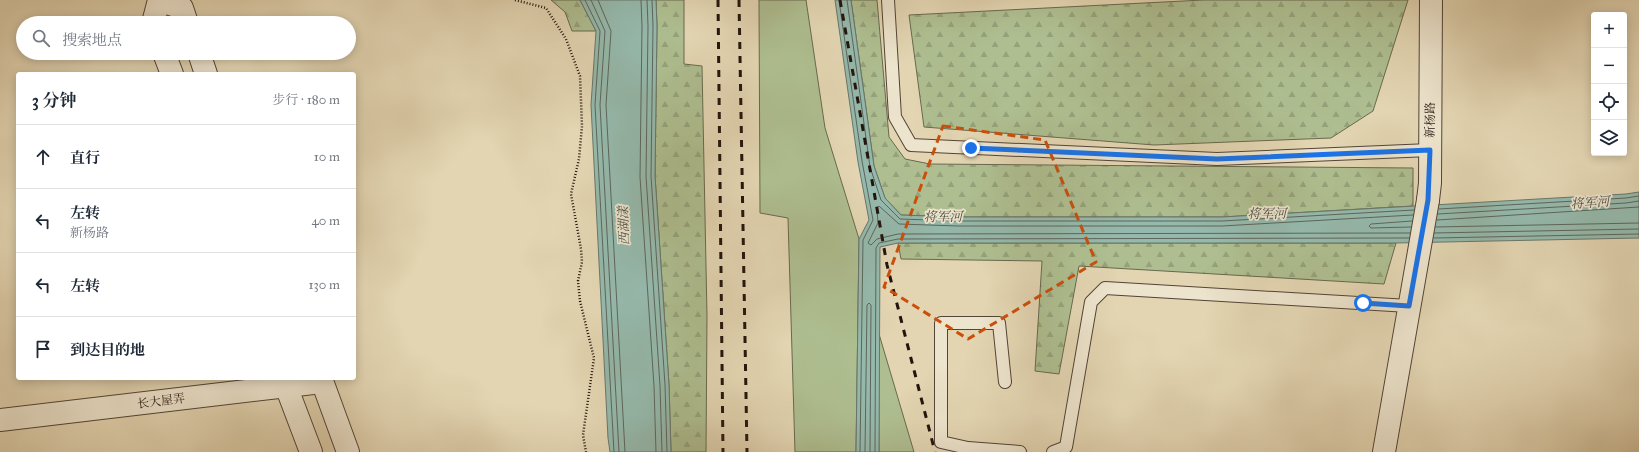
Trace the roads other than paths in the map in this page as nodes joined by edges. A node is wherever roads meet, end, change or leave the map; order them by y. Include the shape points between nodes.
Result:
1 (159, 0) edge
2 (888, 0) edge
3 (1431, 0) edge
4 (155, 16) edge
5 (185, 16) edge
6 (167, 60) edge
7 (201, 60) edge
8 (171, 72) edge
9 (205, 72) edge
10 (1430, 150) junction
11 (1409, 306) junction
12 (321, 380) edge
13 (285, 382) edge
14 (1005, 382) dead end
15 (0, 420) edge
16 (311, 452) edge
17 (348, 452) edge
18 (1020, 452) edge
19 (1053, 452) edge
20 (1384, 452) edge

1 - 4 street
1 - 5 street via 182,8
2 - 10 lane via 895,117 911,145 1217,159
3 - 10 street, 新杨路
6 - 8 street
7 - 9 street
10 - 11 street, 新杨路 via 1428,200
11 - 19 lane via 1105,288 1091,302 1066,447
11 - 20 street, 新杨路
12 - 13 street, 长大屋弄
12 - 17 street
13 - 15 street, 长大屋弄
13 - 16 street
14 - 18 lane via 999,323 941,323 941,442 968,448

